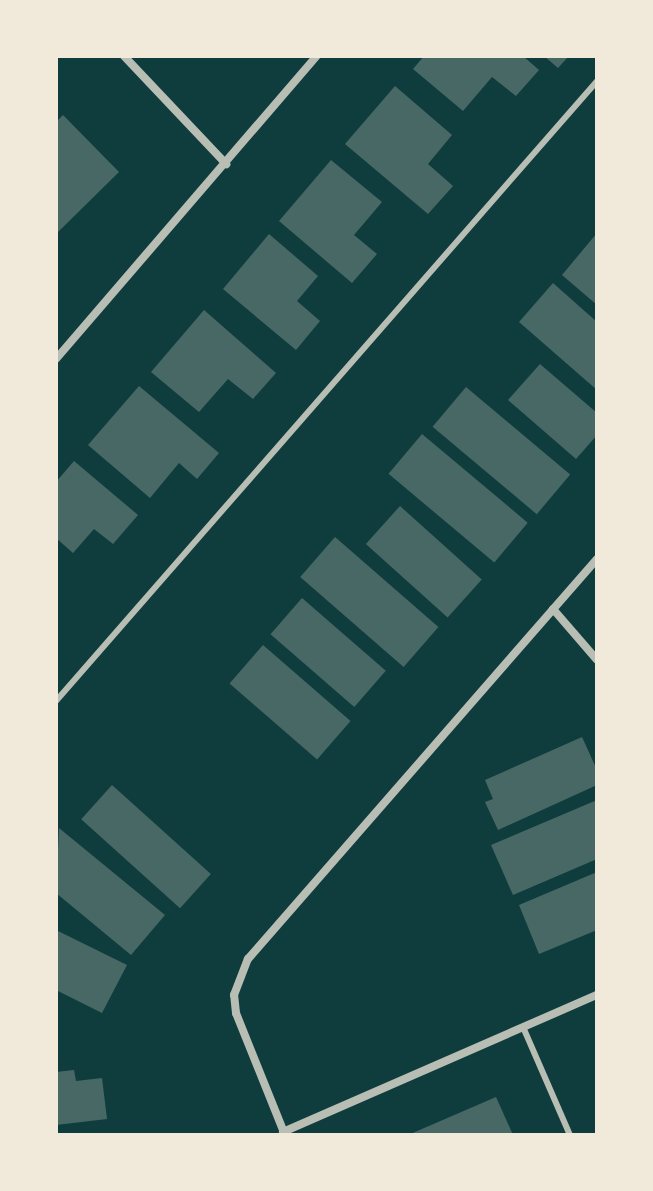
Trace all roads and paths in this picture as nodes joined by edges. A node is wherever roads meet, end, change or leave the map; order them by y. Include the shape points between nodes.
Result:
1 (124, 56) edge
2 (317, 56) edge
3 (597, 81) edge
4 (226, 164) junction
5 (56, 359) edge
6 (597, 559) edge
7 (553, 609) junction
8 (597, 660) edge
9 (56, 701) edge
10 (597, 995) edge
11 (523, 1027) junction
12 (284, 1133) edge
13 (570, 1135) edge

1 - 4 street
2 - 4 street
3 - 9 lane
4 - 5 street
6 - 7 street
7 - 8 street
7 - 12 street via 248,959 234,995 241,1036
10 - 11 street
11 - 12 street
11 - 13 lane

